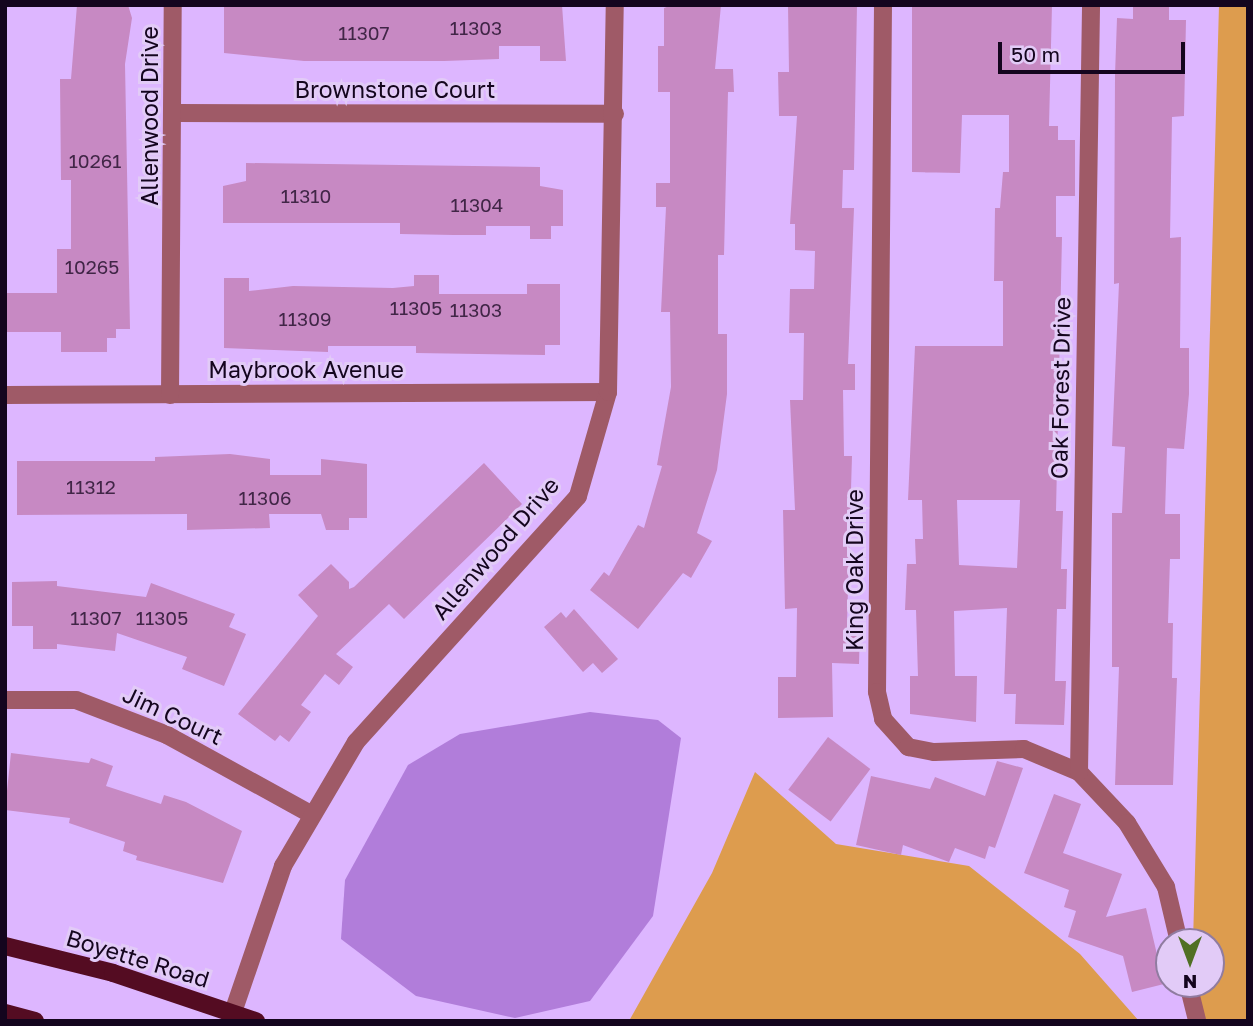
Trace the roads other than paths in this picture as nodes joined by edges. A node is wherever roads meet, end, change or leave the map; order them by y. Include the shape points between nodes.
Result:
1 (173, 5) edge
2 (615, 5) edge
3 (883, 5) edge
4 (1091, 5) edge
5 (175, 113) junction
6 (615, 114) junction
7 (608, 392) junction
8 (170, 394) junction
9 (5, 395) edge
10 (5, 700) edge
11 (1079, 772) junction
12 (309, 813) junction
13 (1176, 928) edge
14 (5, 946) edge
15 (1192, 998) edge
16 (5, 1013) edge
17 (232, 1016) edge
18 (35, 1021) edge
19 (256, 1021) edge
20 (1198, 1021) edge

1 - 5 street, Allenwood Drive
2 - 6 street, Allenwood Drive
3 - 11 street, King Oak Drive via 877,678 883,719 908,747 934,752 1024,750
4 - 11 street, Oak Forest Drive
5 - 6 street, Brownstone Court
5 - 8 street, Allenwood Drive
6 - 7 street, Allenwood Drive
7 - 8 street, Maybrook Avenue
7 - 12 street, Allenwood Drive via 578,496 356,742
8 - 9 street, Maybrook Avenue
10 - 12 street, Jim Court via 76,700 167,734
11 - 13 street, King Oak Drive via 1128,823 1166,887
12 - 17 street, Allenwood Drive via 283,866
14 - 17 main road, Boyette Road
15 - 20 street
16 - 18 main road
17 - 19 main road, Boyette Road

